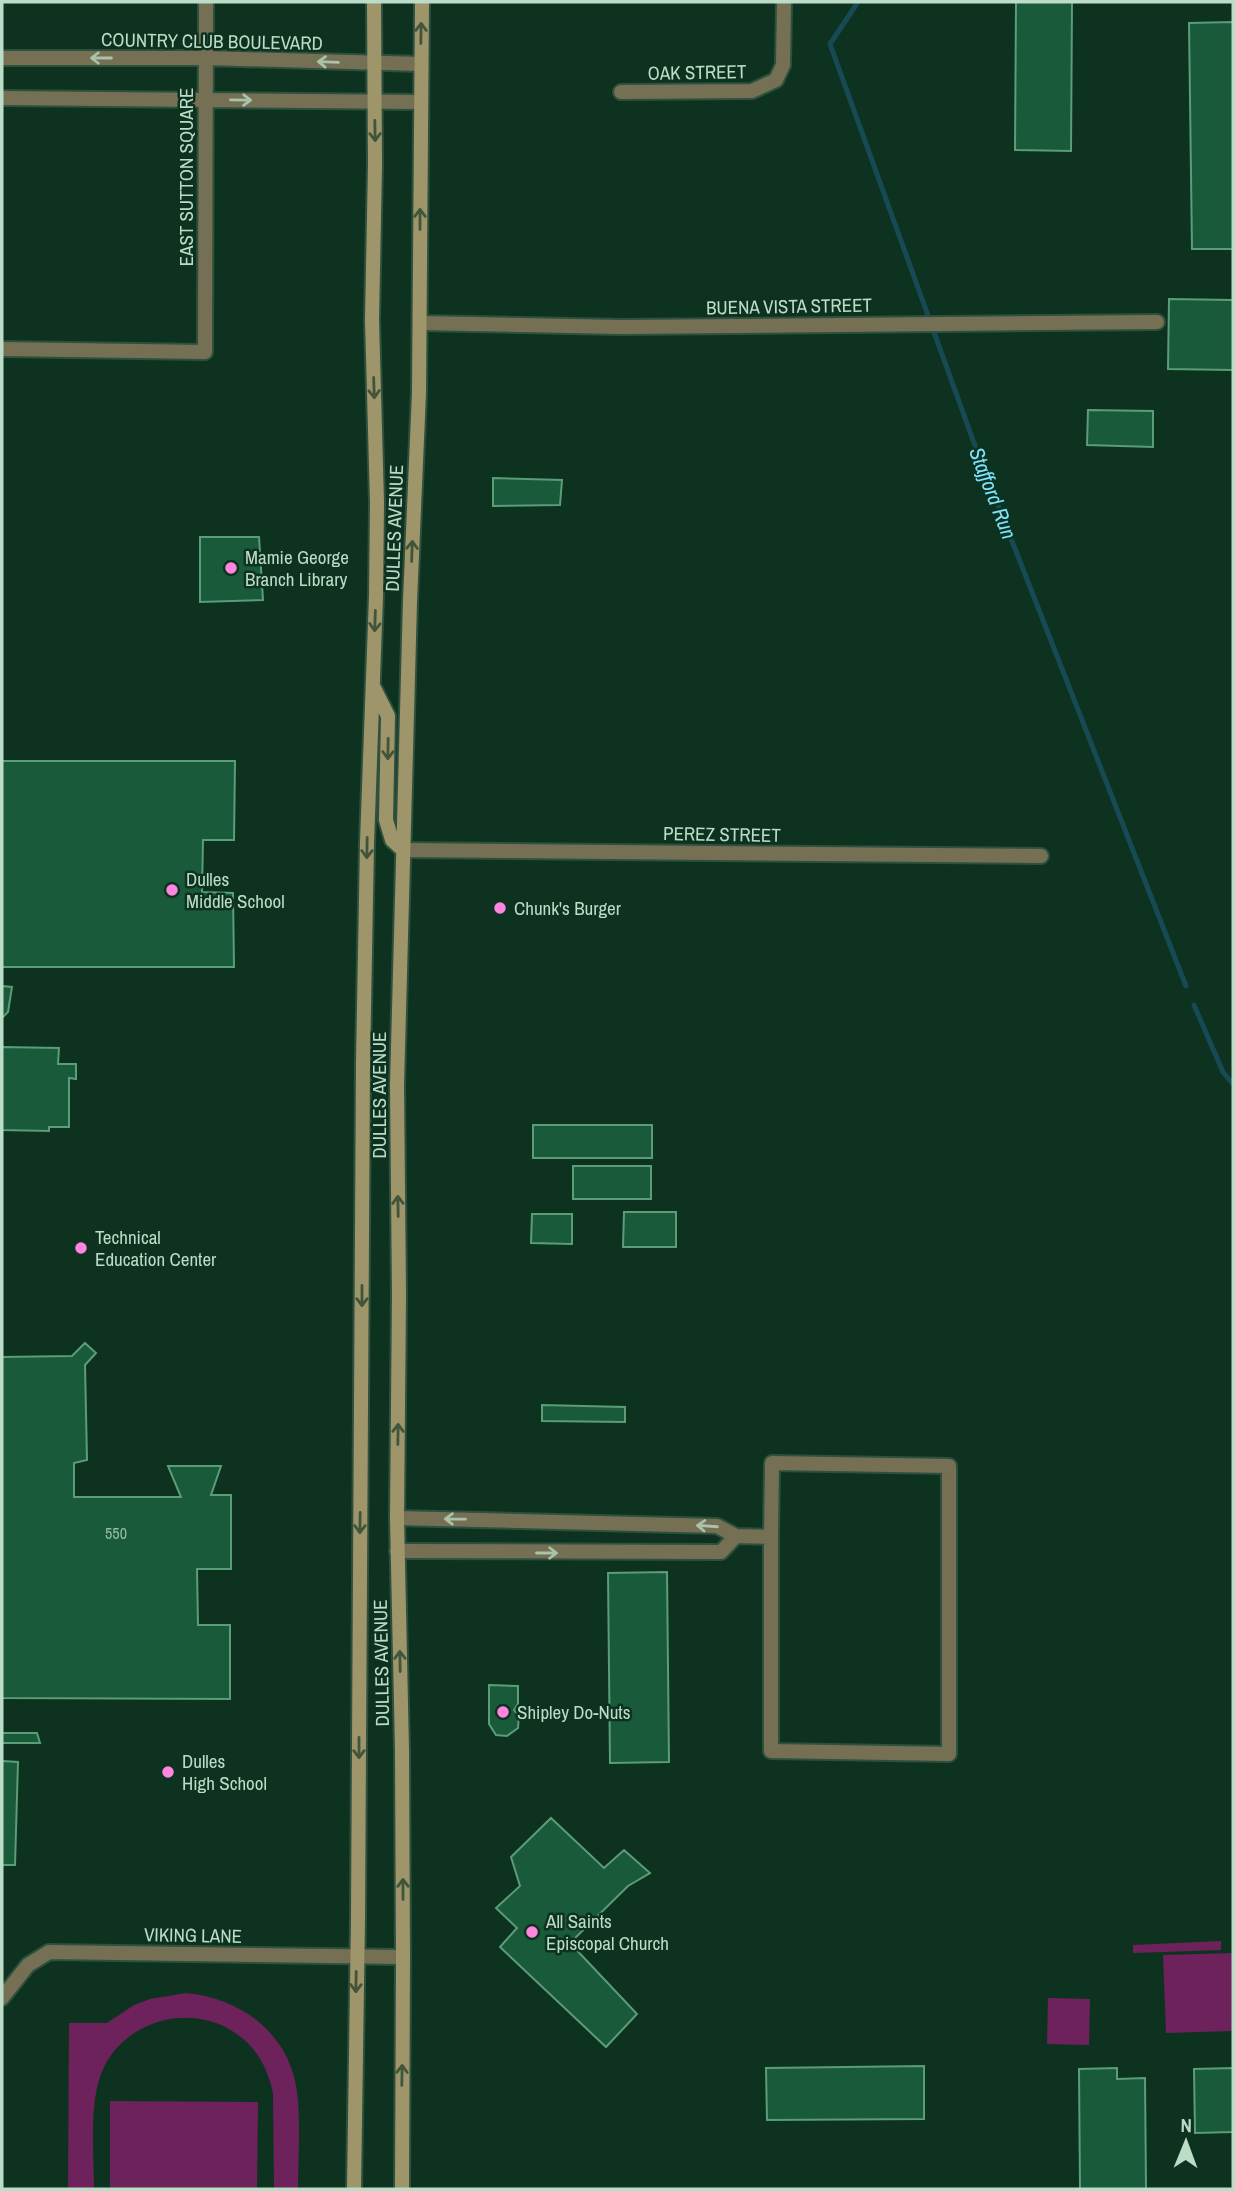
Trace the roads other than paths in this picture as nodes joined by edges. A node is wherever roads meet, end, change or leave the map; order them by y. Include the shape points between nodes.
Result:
1 (206, 2) edge
2 (374, 2) edge
3 (422, 2) edge
4 (783, 2) edge
5 (2, 58) edge
6 (205, 58) junction
7 (374, 63) junction
8 (421, 64) junction
9 (621, 92) dead end
10 (2, 98) edge
11 (206, 99) junction
12 (374, 102) junction
13 (420, 102) junction
14 (1157, 322) dead end
15 (420, 323) junction
16 (2, 349) edge
17 (373, 685) junction
18 (403, 850) junction
19 (1041, 856) dead end
20 (397, 1518) junction
21 (736, 1536) junction
22 (771, 1536) junction
23 (397, 1551) junction
24 (357, 1956) junction
25 (403, 1957) junction
26 (2, 1997) edge
27 (354, 2189) edge
28 (402, 2189) edge

1 - 6 street, EAST SUTTON SQUARE
2 - 7 main road, DULLES AVENUE
8 -> 3 main road, DULLES AVENUE
4 - 9 street, OAK STREET via 783,65 776,80 752,92
6 -> 5 street, COUNTRY CLUB BOULEVARD
7 -> 6 street, COUNTRY CLUB BOULEVARD
6 - 11 street, EAST SUTTON SQUARE
7 - 8 street, COUNTRY CLUB BOULEVARD
7 - 12 main road, DULLES AVENUE
8 - 13 main road, DULLES AVENUE
10 - 11 street
11 -> 12 street
11 - 16 street, EAST SUTTON SQUARE via 205,352
12 - 13 street
12 -> 17 main road, DULLES AVENUE
15 -> 13 main road, DULLES AVENUE
14 - 15 street, BUENA VISTA STREET via 621,327
18 -> 15 main road, DULLES AVENUE
17 -> 18 main road via 388,716 386,820 392,840
17 -> 24 main road, DULLES AVENUE via 363,1063
18 - 19 street, PEREZ STREET
20 -> 18 main road, DULLES AVENUE via 397,1085
21 -> 20 street via 717,1525
20 - 23 main road, DULLES AVENUE
21 - 22 street
23 -> 21 street via 721,1552
22 - 22 street via 772,1463 949,1466 949,1754 771,1751
25 -> 23 main road, DULLES AVENUE
24 - 25 street, VIKING LANE
24 - 26 street, VIKING LANE via 49,1952 28,1965
24 -> 27 main road, DULLES AVENUE
28 -> 25 main road, DULLES AVENUE

